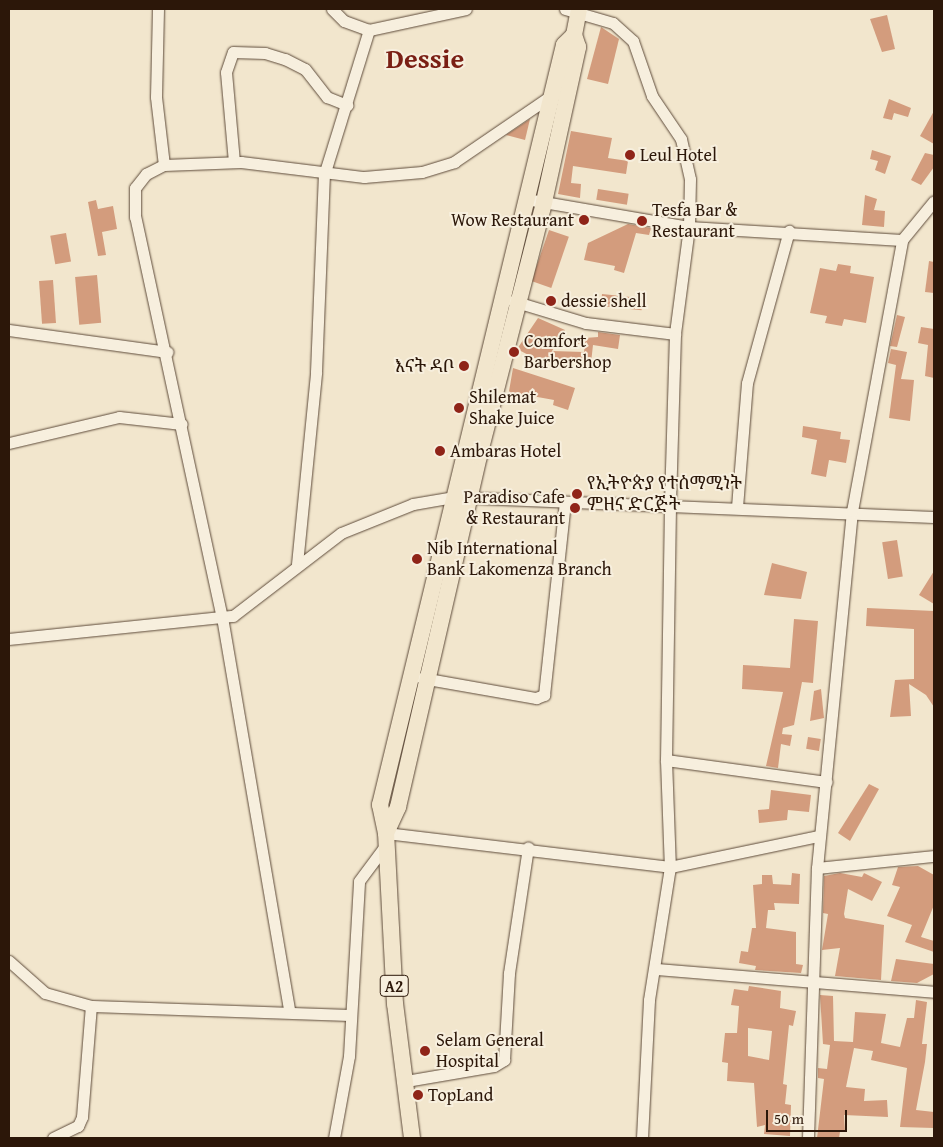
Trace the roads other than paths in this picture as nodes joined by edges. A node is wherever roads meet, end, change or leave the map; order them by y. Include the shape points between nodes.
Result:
1 (158, 9) edge
2 (332, 9) edge
3 (466, 9) edge
4 (574, 10) edge
5 (369, 30) junction
6 (560, 94) junction
7 (346, 105) junction
8 (234, 162) junction
9 (164, 165) junction
10 (324, 175) junction
11 (526, 199) junction
12 (934, 201) edge
13 (544, 202) junction
14 (690, 227) junction
15 (788, 231) junction
16 (902, 240) junction
17 (510, 301) junction
18 (9, 330) edge
19 (675, 334) junction
20 (167, 352) junction
21 (182, 424) junction
22 (9, 443) edge
23 (462, 498) junction
24 (565, 503) junction
25 (670, 506) junction
26 (737, 507) junction
27 (852, 510) junction
28 (934, 517) edge
29 (297, 564) junction
30 (222, 618) junction
31 (9, 639) edge
32 (410, 677) junction
33 (427, 679) junction
34 (666, 760) junction
35 (826, 782) junction
36 (820, 836) junction
37 (385, 839) junction
38 (528, 847) junction
39 (934, 856) edge
40 (670, 867) junction
41 (817, 868) junction
42 (9, 961) edge
43 (656, 969) junction
44 (812, 984) junction
45 (934, 992) edge
46 (91, 1006) junction
47 (289, 1009) junction
48 (351, 1015) junction
49 (406, 1081) junction
50 (54, 1138) edge
51 (334, 1138) edge
52 (412, 1138) edge
53 (642, 1138) edge
54 (808, 1138) edge

1 - 9 street via 156,97
2 - 5 street via 344,21
3 - 5 street
4 - 6 highway, A2 via 574,35 564,45
4 - 14 street via 613,23 633,41 652,96 688,157
5 - 7 street
6 - 10 street via 454,162 422,172
6 - 11 highway, A2
6 - 13 highway, A2
7 - 8 street via 327,98 305,69 285,59 257,52 233,52 226,72
7 - 10 street
8 - 9 street
8 - 10 street
9 - 20 street via 139,180 133,197
10 - 29 street via 316,372
11 - 13 street
11 - 17 highway, A2
12 - 16 street
13 - 14 street
13 - 17 highway, A2
14 - 15 street
14 - 19 street
15 - 16 street
15 - 26 street via 747,383
16 - 27 street
17 - 19 street via 586,323
17 - 23 highway, A2
18 - 20 street
19 - 25 street
20 - 21 street
21 - 22 street via 140,416 119,417
21 - 30 street
23 - 24 street
23 - 29 street via 384,514 340,533
23 - 32 highway, A2
23 - 33 highway, A2
24 - 25 street
24 - 33 street via 544,695 536,698
25 - 26 street
25 - 34 street
26 - 27 street
27 - 28 street
27 - 35 street
29 - 30 street via 244,611
30 - 31 street
30 - 47 street
32 - 33 street
32 - 37 highway, A2 via 380,805
33 - 37 highway, A2 via 398,807
34 - 35 street
34 - 40 street
35 - 36 street
36 - 40 street
36 - 41 street
37 - 38 street
37 - 48 street via 359,881
37 - 49 highway, A2 via 395,1004
38 - 40 street
38 - 49 street via 510,972 504,1060 494,1066
39 - 41 street
40 - 43 street
41 - 44 street
42 - 46 street via 45,993
43 - 44 street
43 - 53 street via 649,1000
44 - 45 street
44 - 54 street
46 - 47 street
46 - 50 street via 82,1118 78,1126
47 - 48 street
48 - 51 street
49 - 52 highway, A2

